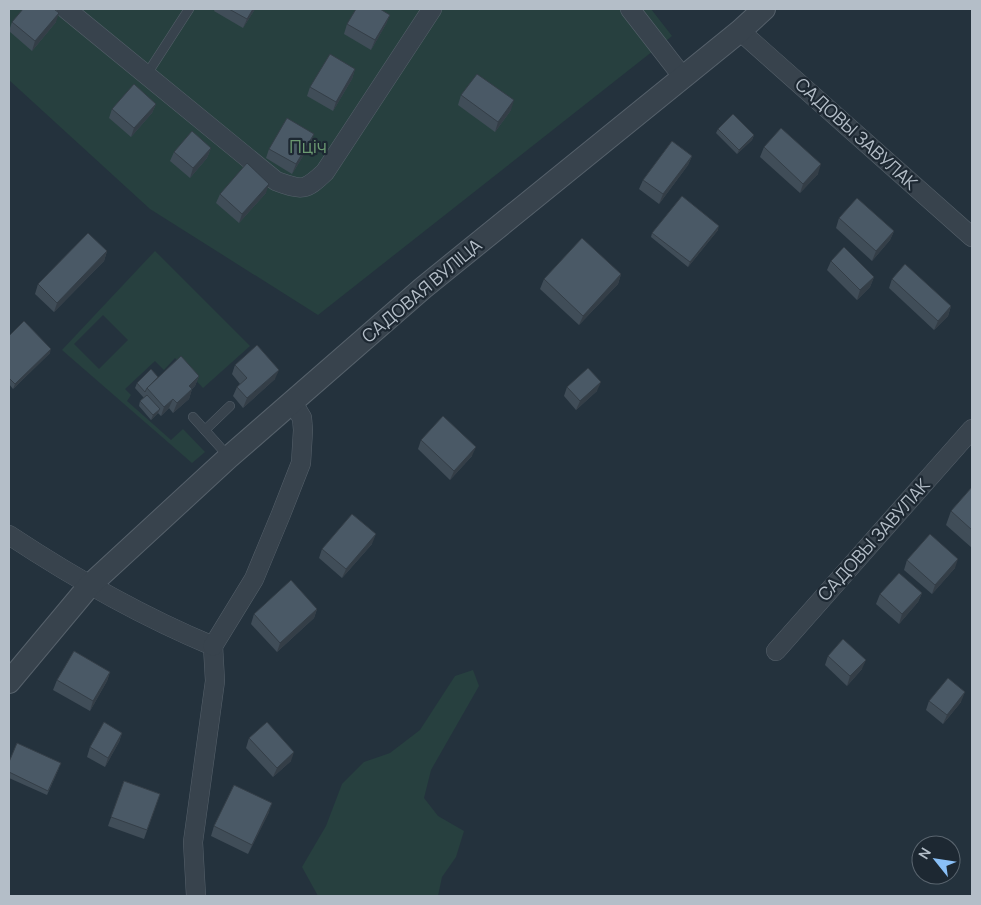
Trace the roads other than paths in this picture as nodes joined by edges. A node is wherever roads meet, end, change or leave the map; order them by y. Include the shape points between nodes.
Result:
1 (66, 9) edge
2 (189, 9) edge
3 (432, 9) edge
4 (630, 9) edge
5 (764, 9) edge
6 (740, 31) junction
7 (147, 74) junction
8 (682, 76) junction
9 (972, 237) edge
10 (293, 403) junction
11 (230, 406) dead end
12 (193, 417) dead end
13 (972, 429) edge
14 (204, 430) junction
15 (229, 457) junction
16 (9, 535) edge
17 (90, 585) junction
18 (213, 646) junction
19 (776, 650) dead end
20 (9, 682) edge
21 (196, 896) edge

1 - 7 street
2 - 7 lane
3 - 7 street via 325,172 312,185 300,189 276,181
4 - 8 street
5 - 6 street, САДОВАЯ ВУЛІЦА
6 - 8 street, САДОВАЯ ВУЛІЦА
6 - 9 street, САДОВЫ ЗАВУЛАК
8 - 10 street, САДОВАЯ ВУЛІЦА via 423,288
10 - 15 street, САДОВАЯ ВУЛІЦА
10 - 18 street via 302,418 301,463 254,579
11 - 14 lane
12 - 14 lane
13 - 19 street, САДОВЫ ЗАВУЛАК
14 - 15 lane
15 - 17 street, САДОВАЯ ВУЛІЦА
16 - 17 street
17 - 18 street via 140,613
17 - 20 street, САДОВАЯ ВУЛІЦА
18 - 21 street via 216,681 193,842

